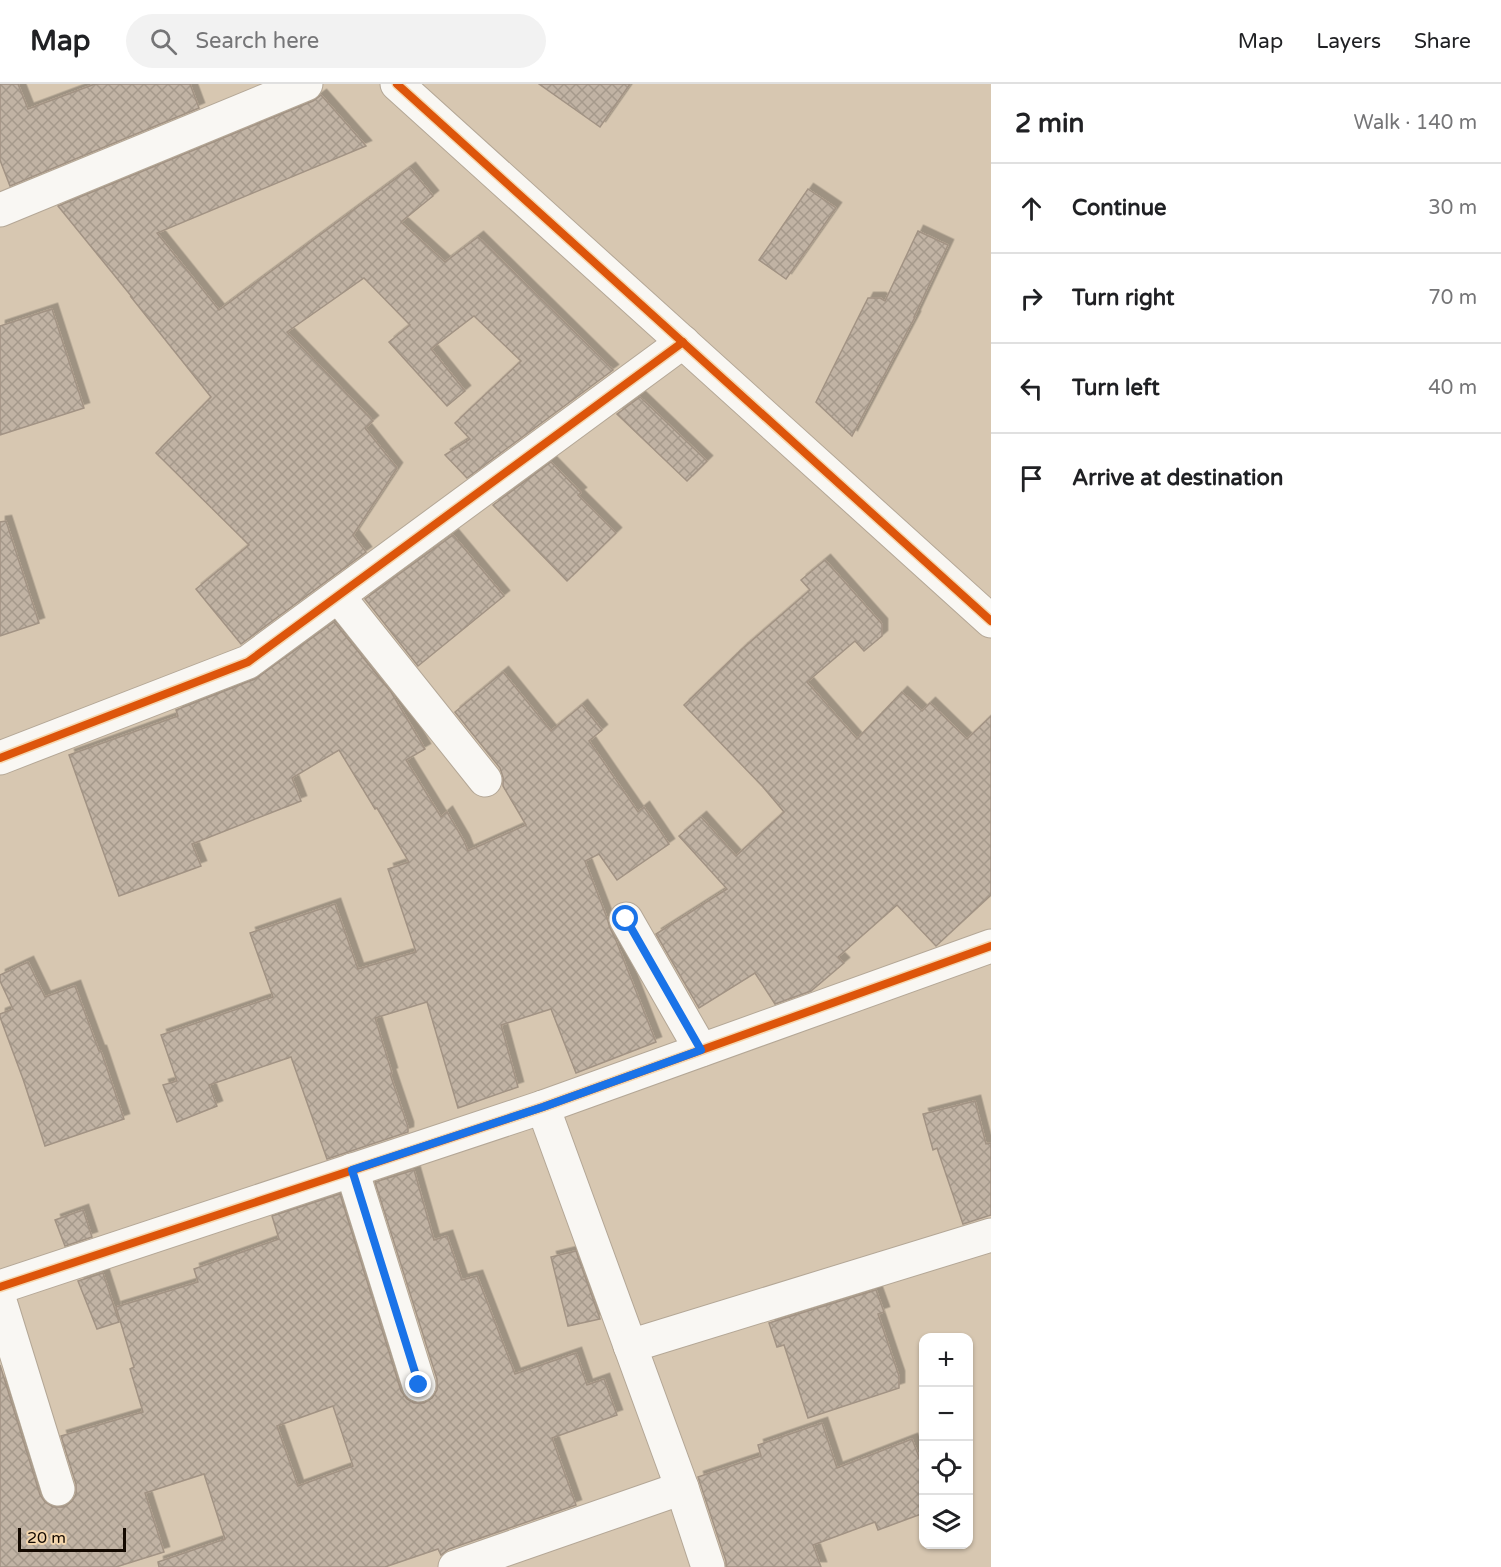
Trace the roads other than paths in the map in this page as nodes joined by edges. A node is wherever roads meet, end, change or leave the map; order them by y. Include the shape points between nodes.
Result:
1 (306, 84) edge
2 (397, 84) edge
3 (0, 210) edge
4 (683, 342) junction
5 (338, 596) junction
6 (991, 621) edge
7 (0, 758) edge
8 (485, 780) dead end
9 (626, 919) dead end
10 (991, 946) edge
11 (701, 1050) junction
12 (543, 1107) junction
13 (352, 1170) junction
14 (991, 1235) edge
15 (0, 1287) edge
16 (0, 1301) edge
17 (630, 1346) junction
18 (419, 1385) dead end
19 (682, 1488) junction
20 (58, 1489) dead end
21 (455, 1567) edge
22 (708, 1567) edge

1 - 3 street
2 - 4 street
4 - 5 street
4 - 6 street
5 - 7 street via 248,662
5 - 8 street
9 - 11 street
10 - 11 street
11 - 12 street
12 - 13 street
12 - 17 street
13 - 15 street
13 - 18 street
14 - 17 street
16 - 20 street
17 - 19 street
19 - 21 street
19 - 22 street

